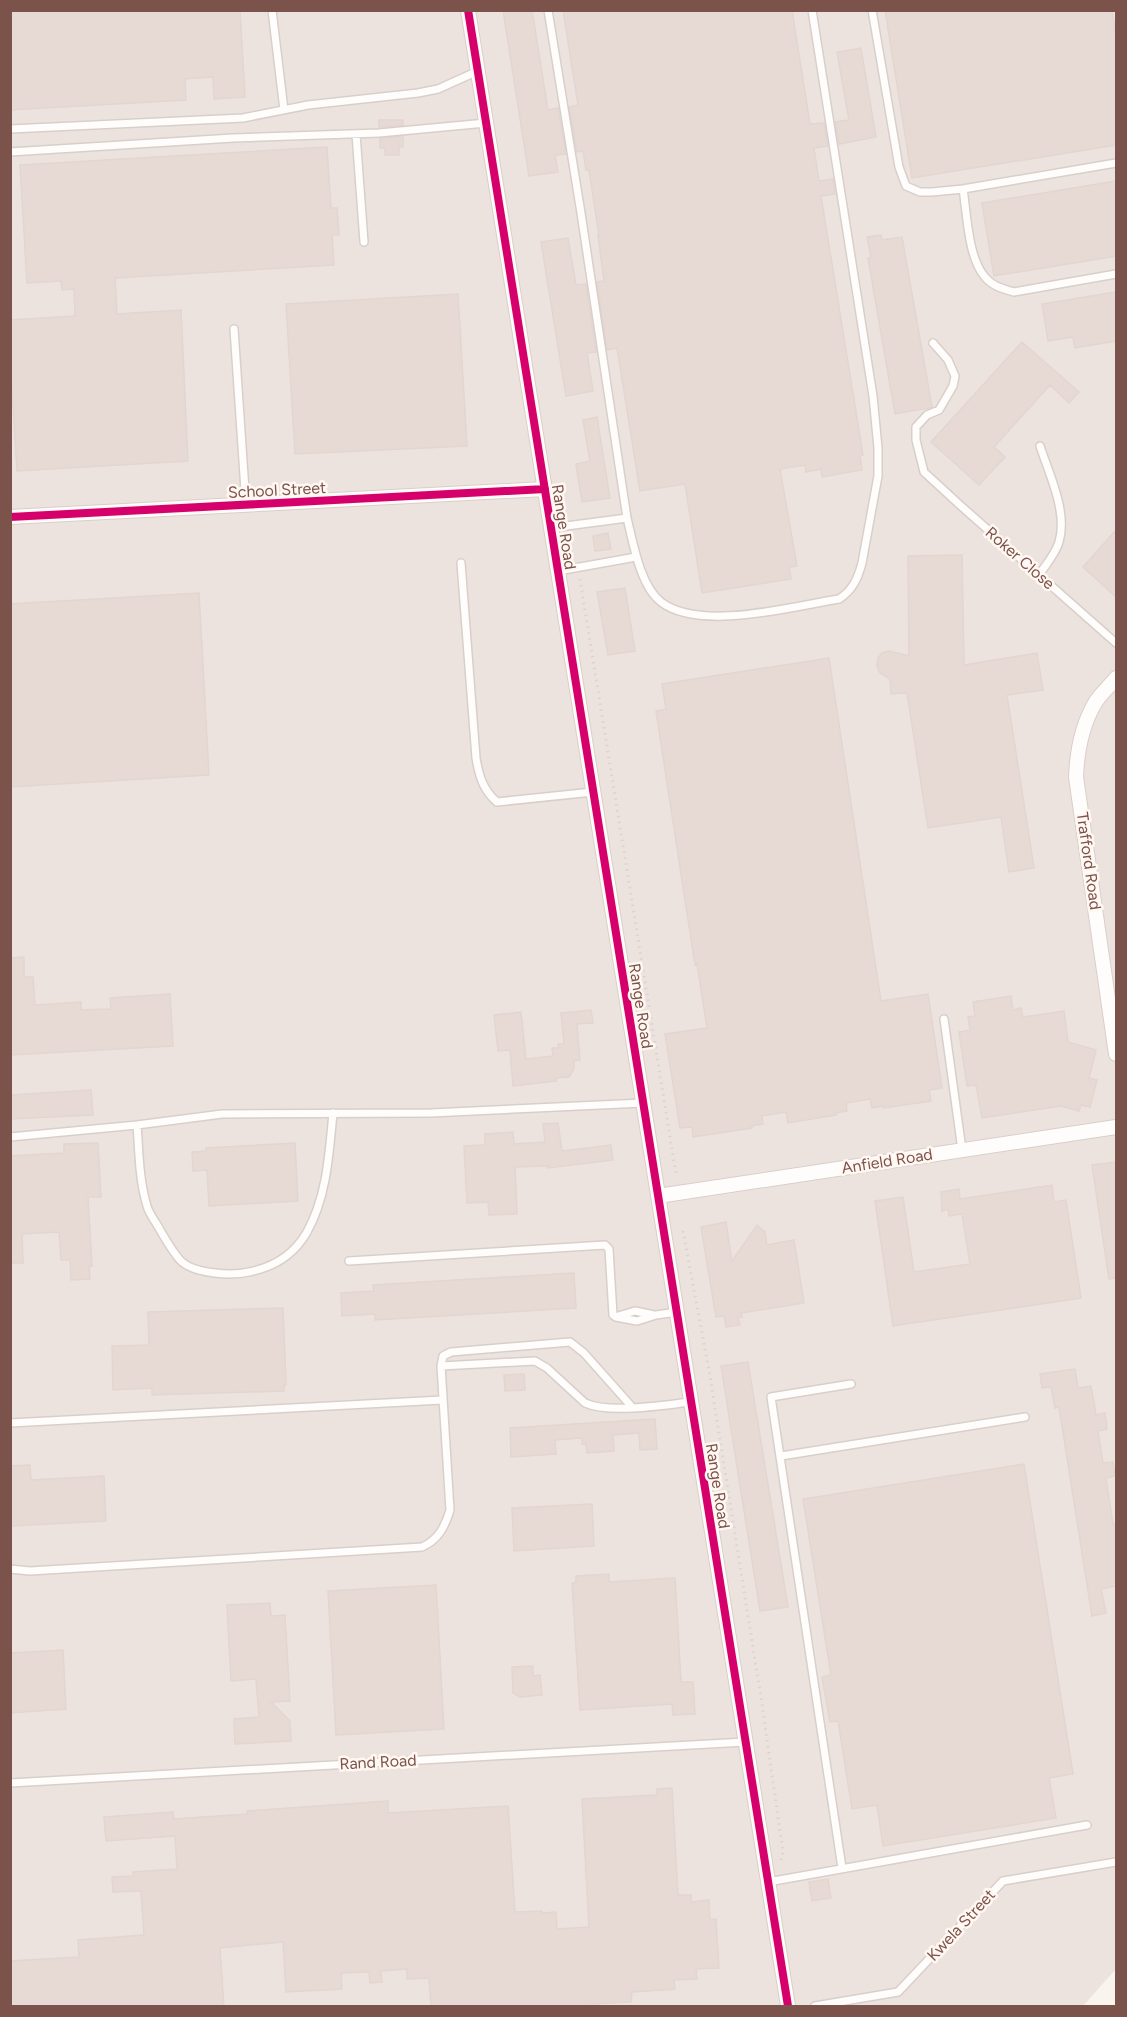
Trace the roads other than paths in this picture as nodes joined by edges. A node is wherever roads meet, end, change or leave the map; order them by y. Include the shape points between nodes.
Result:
1 (272, 10) edge
2 (468, 10) edge
3 (548, 10) edge
4 (812, 10) edge
5 (872, 10) edge
6 (478, 71) junction
7 (284, 110) junction
8 (486, 123) junction
9 (10, 129) edge
10 (356, 134) junction
11 (10, 152) edge
12 (1116, 163) edge
13 (963, 189) junction
14 (364, 242) dead end
15 (1116, 274) edge
16 (234, 329) dead end
17 (933, 344) dead end
18 (1040, 446) dead end
19 (545, 489) junction
20 (246, 505) junction
21 (10, 517) edge
22 (627, 518) junction
23 (551, 528) junction
24 (636, 556) junction
25 (461, 563) dead end
26 (558, 571) junction
27 (1039, 575) junction
28 (1116, 643) edge
29 (1116, 678) edge
30 (593, 792) junction
31 (944, 1019) dead end
32 (1116, 1054) edge
33 (643, 1103) junction
34 (333, 1113) junction
35 (137, 1125) junction
36 (1116, 1126) edge
37 (10, 1137) edge
38 (962, 1150) junction
39 (658, 1196) junction
40 (349, 1261) dead end
41 (677, 1312) junction
42 (441, 1366) junction
43 (850, 1384) dead end
44 (442, 1400) junction
45 (691, 1402) junction
46 (632, 1407) junction
47 (1025, 1417) dead end
48 (10, 1423) edge
49 (781, 1456) junction
50 (10, 1569) edge
51 (745, 1742) junction
52 (10, 1783) edge
53 (1087, 1825) dead end
54 (1116, 1862) edge
55 (842, 1868) junction
56 (768, 1882) junction
57 (788, 2007) edge
58 (815, 2007) edge

1 - 7 lane
2 - 6 street, Range Road
3 - 22 lane
4 - 24 lane via 878,448 878,476 859,576 839,598 739,616 702,616 662,603 651,590
5 - 13 lane via 899,167 906,186 920,192
6 - 7 lane via 438,89
6 - 8 street, Range Road
7 - 9 lane via 243,118
8 - 10 lane
8 - 19 street, Range Road
10 - 11 lane
10 - 14 lane
12 - 13 lane
13 - 15 lane via 977,266 997,287 1014,292
16 - 20 lane
17 - 27 lane, Roker Close via 948,360 955,376 939,410 927,415 916,427 924,472
18 - 27 lane via 1060,510 1061,529 1053,555
19 - 20 street, School Street
19 - 23 street, Range Road
20 - 21 street, School Street
22 - 23 lane
22 - 24 lane
23 - 26 street, Range Road
24 - 26 lane
25 - 30 lane via 476,758 488,795 497,802
26 - 30 street, Range Road
27 - 28 lane, Roker Close
29 - 32 street, Trafford Road via 1095,703 1087,722 1076,777
30 - 33 street, Range Road
31 - 38 lane
33 - 34 lane via 431,1113
33 - 39 street, Range Road
34 - 35 lane via 222,1114
34 - 35 lane via 328,1170 306,1233 287,1256 270,1268 243,1274 217,1274 193,1267 181,1262 168,1244 147,1208
35 - 37 lane
36 - 38 street, Anfield Road
38 - 39 street, Anfield Road
39 - 41 street, Range Road
40 - 41 lane via 605,1245 609,1249 613,1315
41 - 45 street, Range Road
42 - 44 lane
42 - 46 lane via 535,1361 585,1403
42 - 46 lane via 443,1356 451,1352 570,1342
43 - 49 lane via 771,1397
44 - 48 lane
44 - 50 lane via 450,1510 438,1535 422,1548 30,1571
45 - 46 lane
45 - 51 street, Range Road
47 - 49 lane
49 - 55 lane
51 - 52 lane, Rand Road
51 - 56 street, Range Road
53 - 55 lane
54 - 58 lane, Kwela Street via 1003,1881 898,1992
55 - 56 lane
56 - 57 street, Range Road

